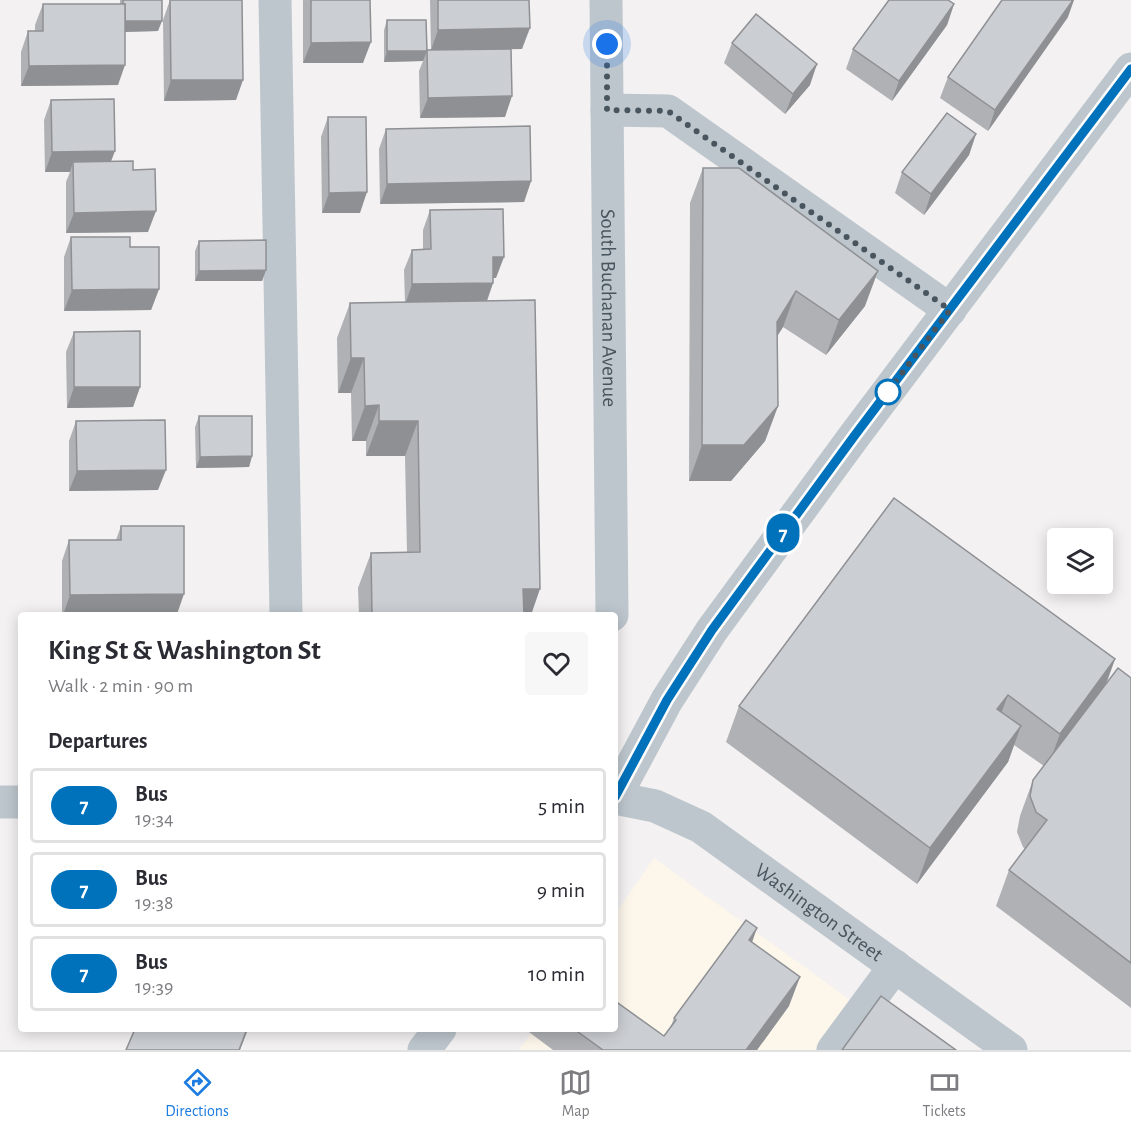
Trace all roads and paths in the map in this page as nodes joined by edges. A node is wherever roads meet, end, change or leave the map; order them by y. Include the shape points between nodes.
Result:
1 (275, 0) edge
2 (606, 0) edge
3 (1131, 69) edge
4 (607, 110) junction
5 (950, 310) junction
6 (286, 612) edge
7 (612, 612) edge
8 (618, 792) edge
9 (618, 799) edge
10 (0, 802) edge
11 (18, 802) edge
12 (895, 966) junction
13 (438, 1032) edge
14 (424, 1050) edge
15 (833, 1050) edge
16 (1011, 1050) edge

1 - 6 street
2 - 4 street, South Buchanan Avenue
3 - 5 street
4 - 5 street via 668,111
4 - 7 street, South Buchanan Avenue
5 - 8 street via 712,630 667,700
9 - 12 street, Washington Street via 656,806 701,827
10 - 11 street
12 - 15 street
12 - 16 street, Washington Street
13 - 14 street

